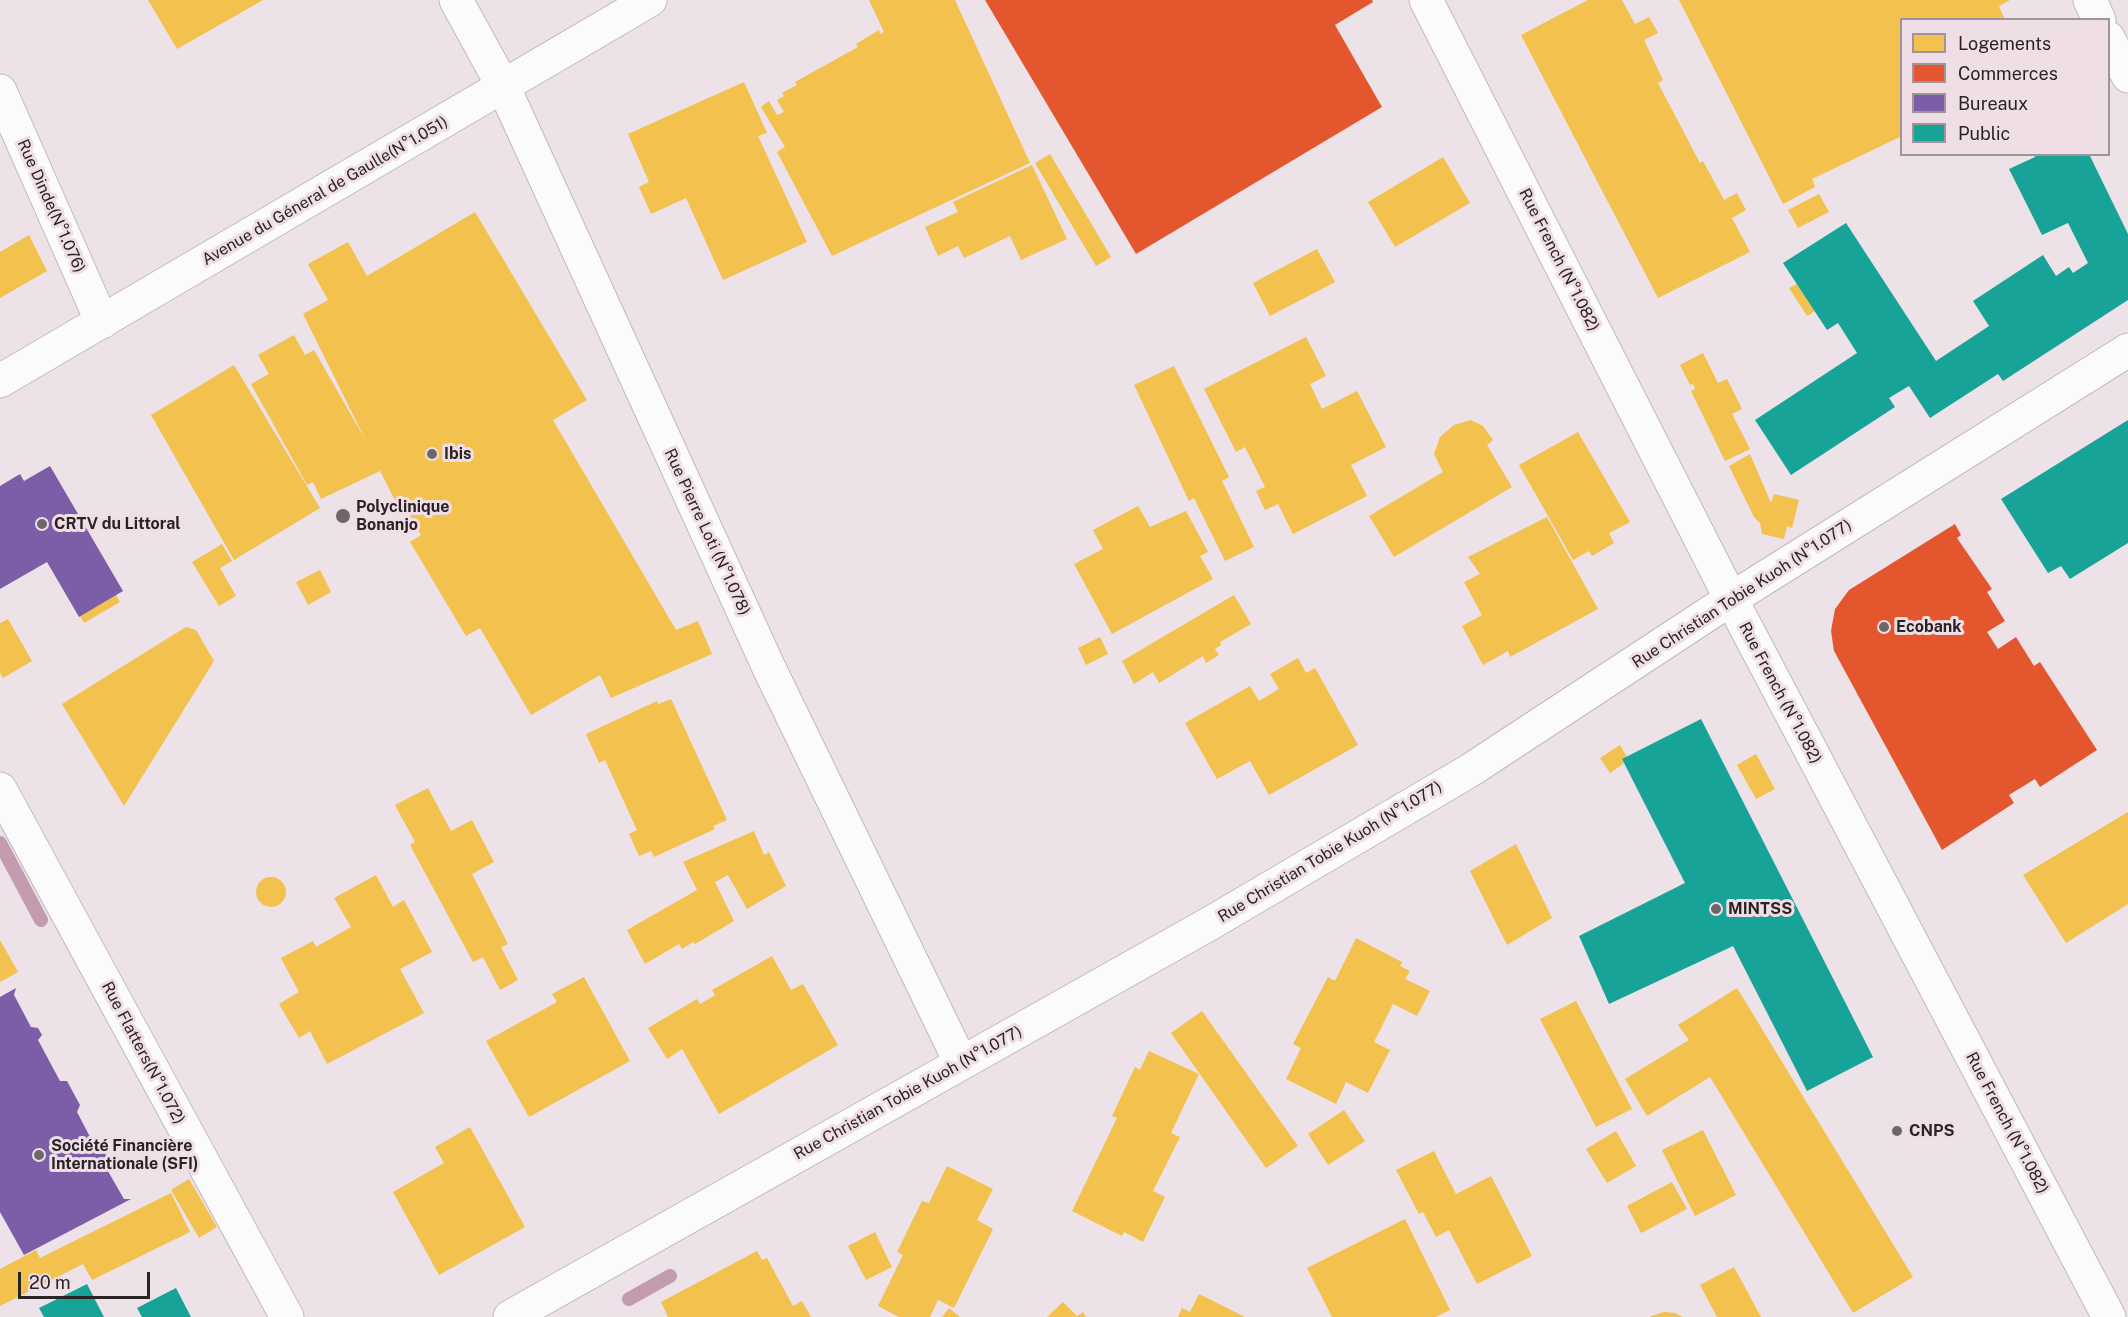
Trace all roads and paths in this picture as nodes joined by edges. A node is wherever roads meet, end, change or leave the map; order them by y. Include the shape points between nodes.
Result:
1 (456, 0) edge
2 (650, 0) edge
3 (1426, 0) edge
4 (2090, 0) edge
5 (2098, 18) edge
6 (2110, 40) edge
7 (2128, 76) edge
8 (503, 86) junction
9 (0, 91) edge
10 (102, 322) junction
11 (2128, 350) edge
12 (0, 381) edge
13 (1731, 599) junction
14 (0, 789) edge
15 (961, 1062) junction
16 (287, 1317) edge
17 (510, 1317) edge
18 (2109, 1317) edge

1 - 8 street, Rue Pierre Loti (N°1.078)
2 - 8 street, Avenue du Géneral de Gaulle(N°1.051)
3 - 13 street, Rue French (N°1.082)
4 - 5 street
6 - 7 street
8 - 10 street, Avenue du Géneral de Gaulle(N°1.051)
8 - 15 street, Rue Pierre Loti (N°1.078) via 770,670
9 - 10 street, Rue Dinde(N°1.076)
10 - 12 street, Avenue du Géneral de Gaulle(N°1.051)
11 - 13 street, Rue Christian Tobie Kuoh (N°1.077)
13 - 15 street, Rue Christian Tobie Kuoh (N°1.077) via 1469,771 1209,924
13 - 18 street, Rue French (N°1.082)
14 - 16 street, Rue Flatters(N°1.072)
15 - 17 street, Rue Christian Tobie Kuoh (N°1.077)

